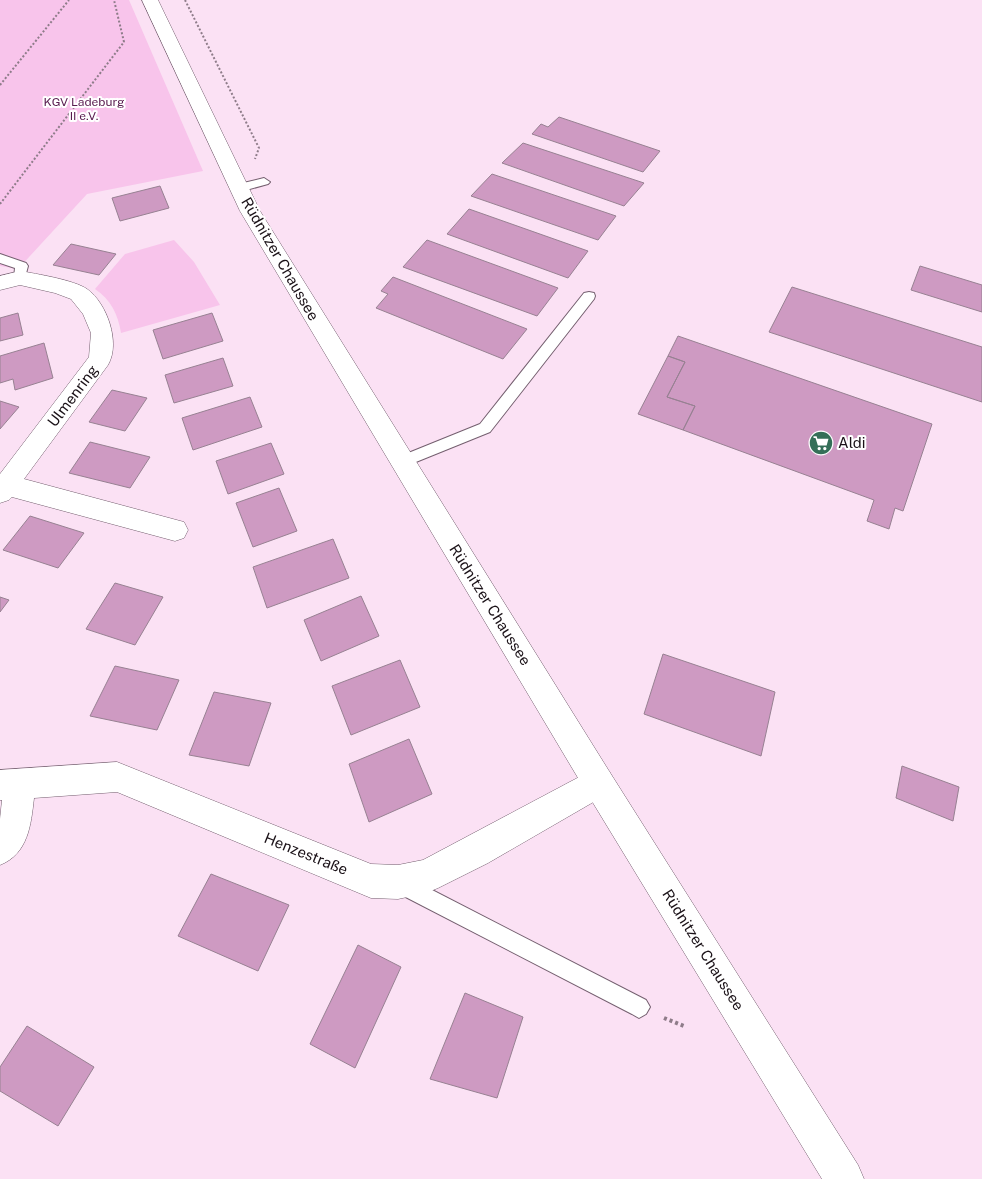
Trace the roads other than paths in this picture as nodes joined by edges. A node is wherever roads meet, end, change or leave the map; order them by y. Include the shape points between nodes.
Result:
1 (150, 0) edge
2 (0, 258) edge
3 (10, 281) edge
4 (589, 296) dead end
5 (402, 462) junction
6 (3, 489) edge
7 (175, 530) dead end
8 (598, 782) junction
9 (10, 785) edge
10 (0, 850) edge
11 (398, 882) junction
12 (639, 1007) dead end
13 (844, 1179) edge

1 - 5 main road, Rüdnitzer Chaussee via 253,185 250,212
2 - 3 lane via 22,266
3 - 6 main road, Ulmenring via 60,287 79,294 93,311 102,333 100,360
4 - 5 lane via 485,428
5 - 8 main road, Rüdnitzer Chaussee
6 - 7 main road, Ulmenring
8 - 11 main road, Henzestraße via 426,876
8 - 13 main road, Rüdnitzer Chaussee
9 - 10 main road via 15,828
9 - 11 main road, Henzestraße via 117,777 371,881
11 - 12 lane

